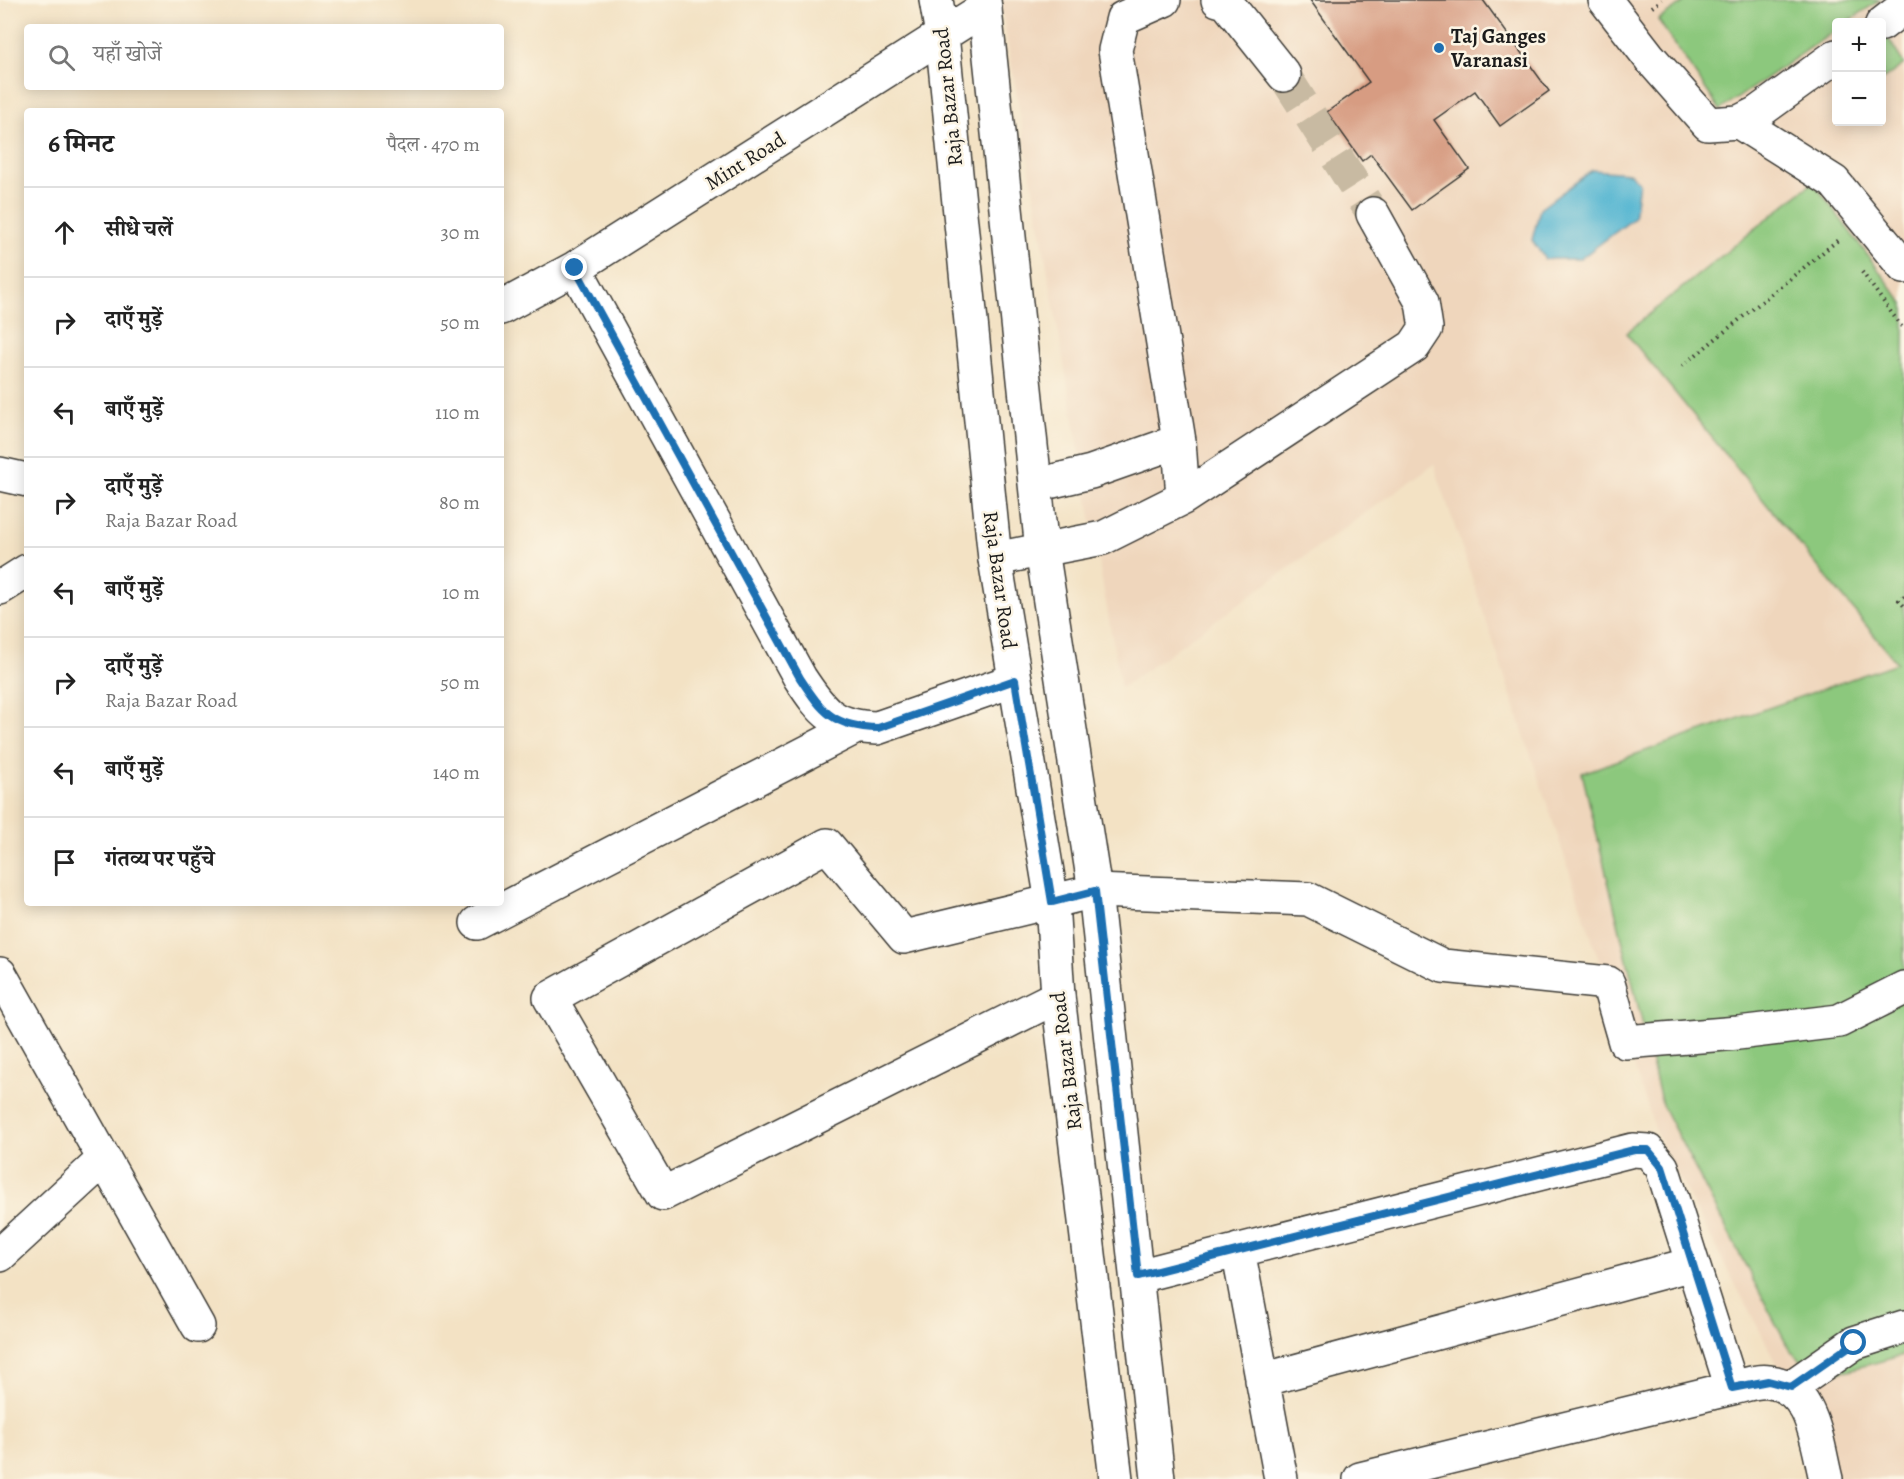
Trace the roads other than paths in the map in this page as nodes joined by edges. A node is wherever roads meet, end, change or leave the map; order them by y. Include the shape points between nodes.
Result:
1 (936, 0) edge
2 (1164, 0) edge
3 (1605, 0) edge
4 (984, 4) edge
5 (1233, 7) edge
6 (1904, 7) edge
7 (1120, 9) edge
8 (1886, 20) edge
9 (942, 35) junction
10 (1832, 59) edge
11 (1284, 75) tunnel mouth
12 (1739, 122) junction
13 (1373, 214) tunnel mouth
14 (1904, 267) edge
15 (575, 268) junction
16 (504, 306) edge
17 (1179, 441) junction
18 (0, 474) edge
19 (24, 479) edge
20 (1036, 485) junction
21 (1183, 498) junction
22 (1042, 550) junction
23 (995, 560) junction
24 (24, 572) edge
25 (0, 588) edge
26 (1015, 680) junction
27 (856, 728) junction
28 (1095, 891) junction
29 (1052, 902) junction
30 (477, 923) dead end
31 (0, 974) edge
32 (1904, 988) edge
33 (1058, 996) junction
34 (103, 1160) junction
35 (1238, 1250) junction
36 (0, 1255) edge
37 (1692, 1264) junction
38 (1138, 1276) junction
39 (198, 1326) dead end
40 (1904, 1327) edge
41 (1262, 1380) junction
42 (1791, 1387) junction
43 (1732, 1388) junction
44 (1116, 1479) edge
45 (1158, 1479) edge
46 (1281, 1479) edge
47 (1360, 1479) edge
48 (1826, 1479) edge

1 - 9 street, Raja Bazar Road
2 - 7 street
3 - 12 street via 1708,124
4 - 9 street, Mint Road
4 - 20 street
5 - 11 street
6 - 8 street
7 - 17 street via 1115,50
9 - 15 street, Mint Road
9 - 23 street, Raja Bazar Road
10 - 12 street via 1758,113
12 - 14 street via 1834,182
13 - 21 street via 1422,302 1426,328 1414,346
15 - 16 street, Mint Road
15 - 27 street via 800,678 819,707 835,720
17 - 20 street via 1091,472
17 - 21 street
18 - 19 street
20 - 22 street
21 - 22 street via 1103,538
22 - 23 street
22 - 28 street
23 - 26 street, Raja Bazar Road
24 - 25 street
26 - 27 street via 878,728
26 - 29 street, Raja Bazar Road
27 - 30 street
28 - 29 street
28 - 32 street via 1308,898 1443,966 1608,983 1625,1042 1839,1020
28 - 38 street
29 - 33 street, Raja Bazar Road
29 - 33 street via 904,937 827,845 550,998 663,1194
31 - 34 street
33 - 44 street, Raja Bazar Road
34 - 36 street
34 - 39 street
35 - 37 street via 1634,1150 1648,1150 1662,1167
35 - 38 street
35 - 41 street
37 - 41 street
37 - 43 street
38 - 45 street
40 - 42 street via 1854,1343
41 - 46 street
42 - 43 street via 1768,1381
42 - 48 street via 1803,1399
43 - 47 street

